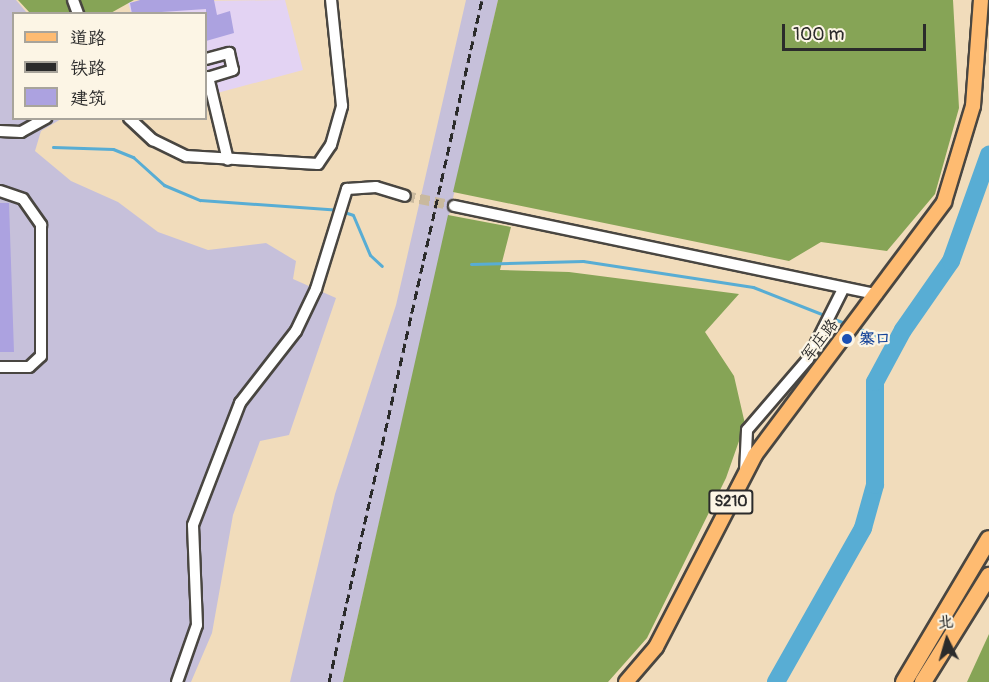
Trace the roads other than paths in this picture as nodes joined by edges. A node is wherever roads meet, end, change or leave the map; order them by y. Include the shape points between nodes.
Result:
1 (331, 0) edge
2 (983, 5) edge
3 (207, 59) edge
4 (207, 77) edge
5 (42, 120) edge
6 (132, 120) edge
7 (0, 131) edge
8 (228, 160) junction
9 (0, 191) edge
10 (405, 196) tunnel mouth
11 (454, 206) tunnel mouth
12 (843, 289) junction
13 (877, 294) junction
14 (0, 367) edge
15 (745, 474) junction
16 (989, 539) edge
17 (989, 576) edge
18 (177, 682) edge
19 (626, 682) edge
20 (904, 682) edge
21 (923, 682) edge

1 - 8 street via 343,93 327,155 318,164 304,166
2 - 13 main road, 军庄路 / S210 via 973,106 944,202
3 - 4 street via 229,53 233,70
4 - 8 street
5 - 7 street via 21,132
6 - 8 street via 170,150
9 - 14 street via 23,199 41,225 38,362
10 - 18 street via 358,186 342,199 316,289 292,339 240,402 193,525 197,625
11 - 12 street
12 - 13 street
12 - 15 street via 808,359 747,430
13 - 15 main road, 军庄路 / S210 via 783,414
15 - 19 main road, 军庄路 / S210 via 656,647
16 - 20 highway
17 - 21 highway

